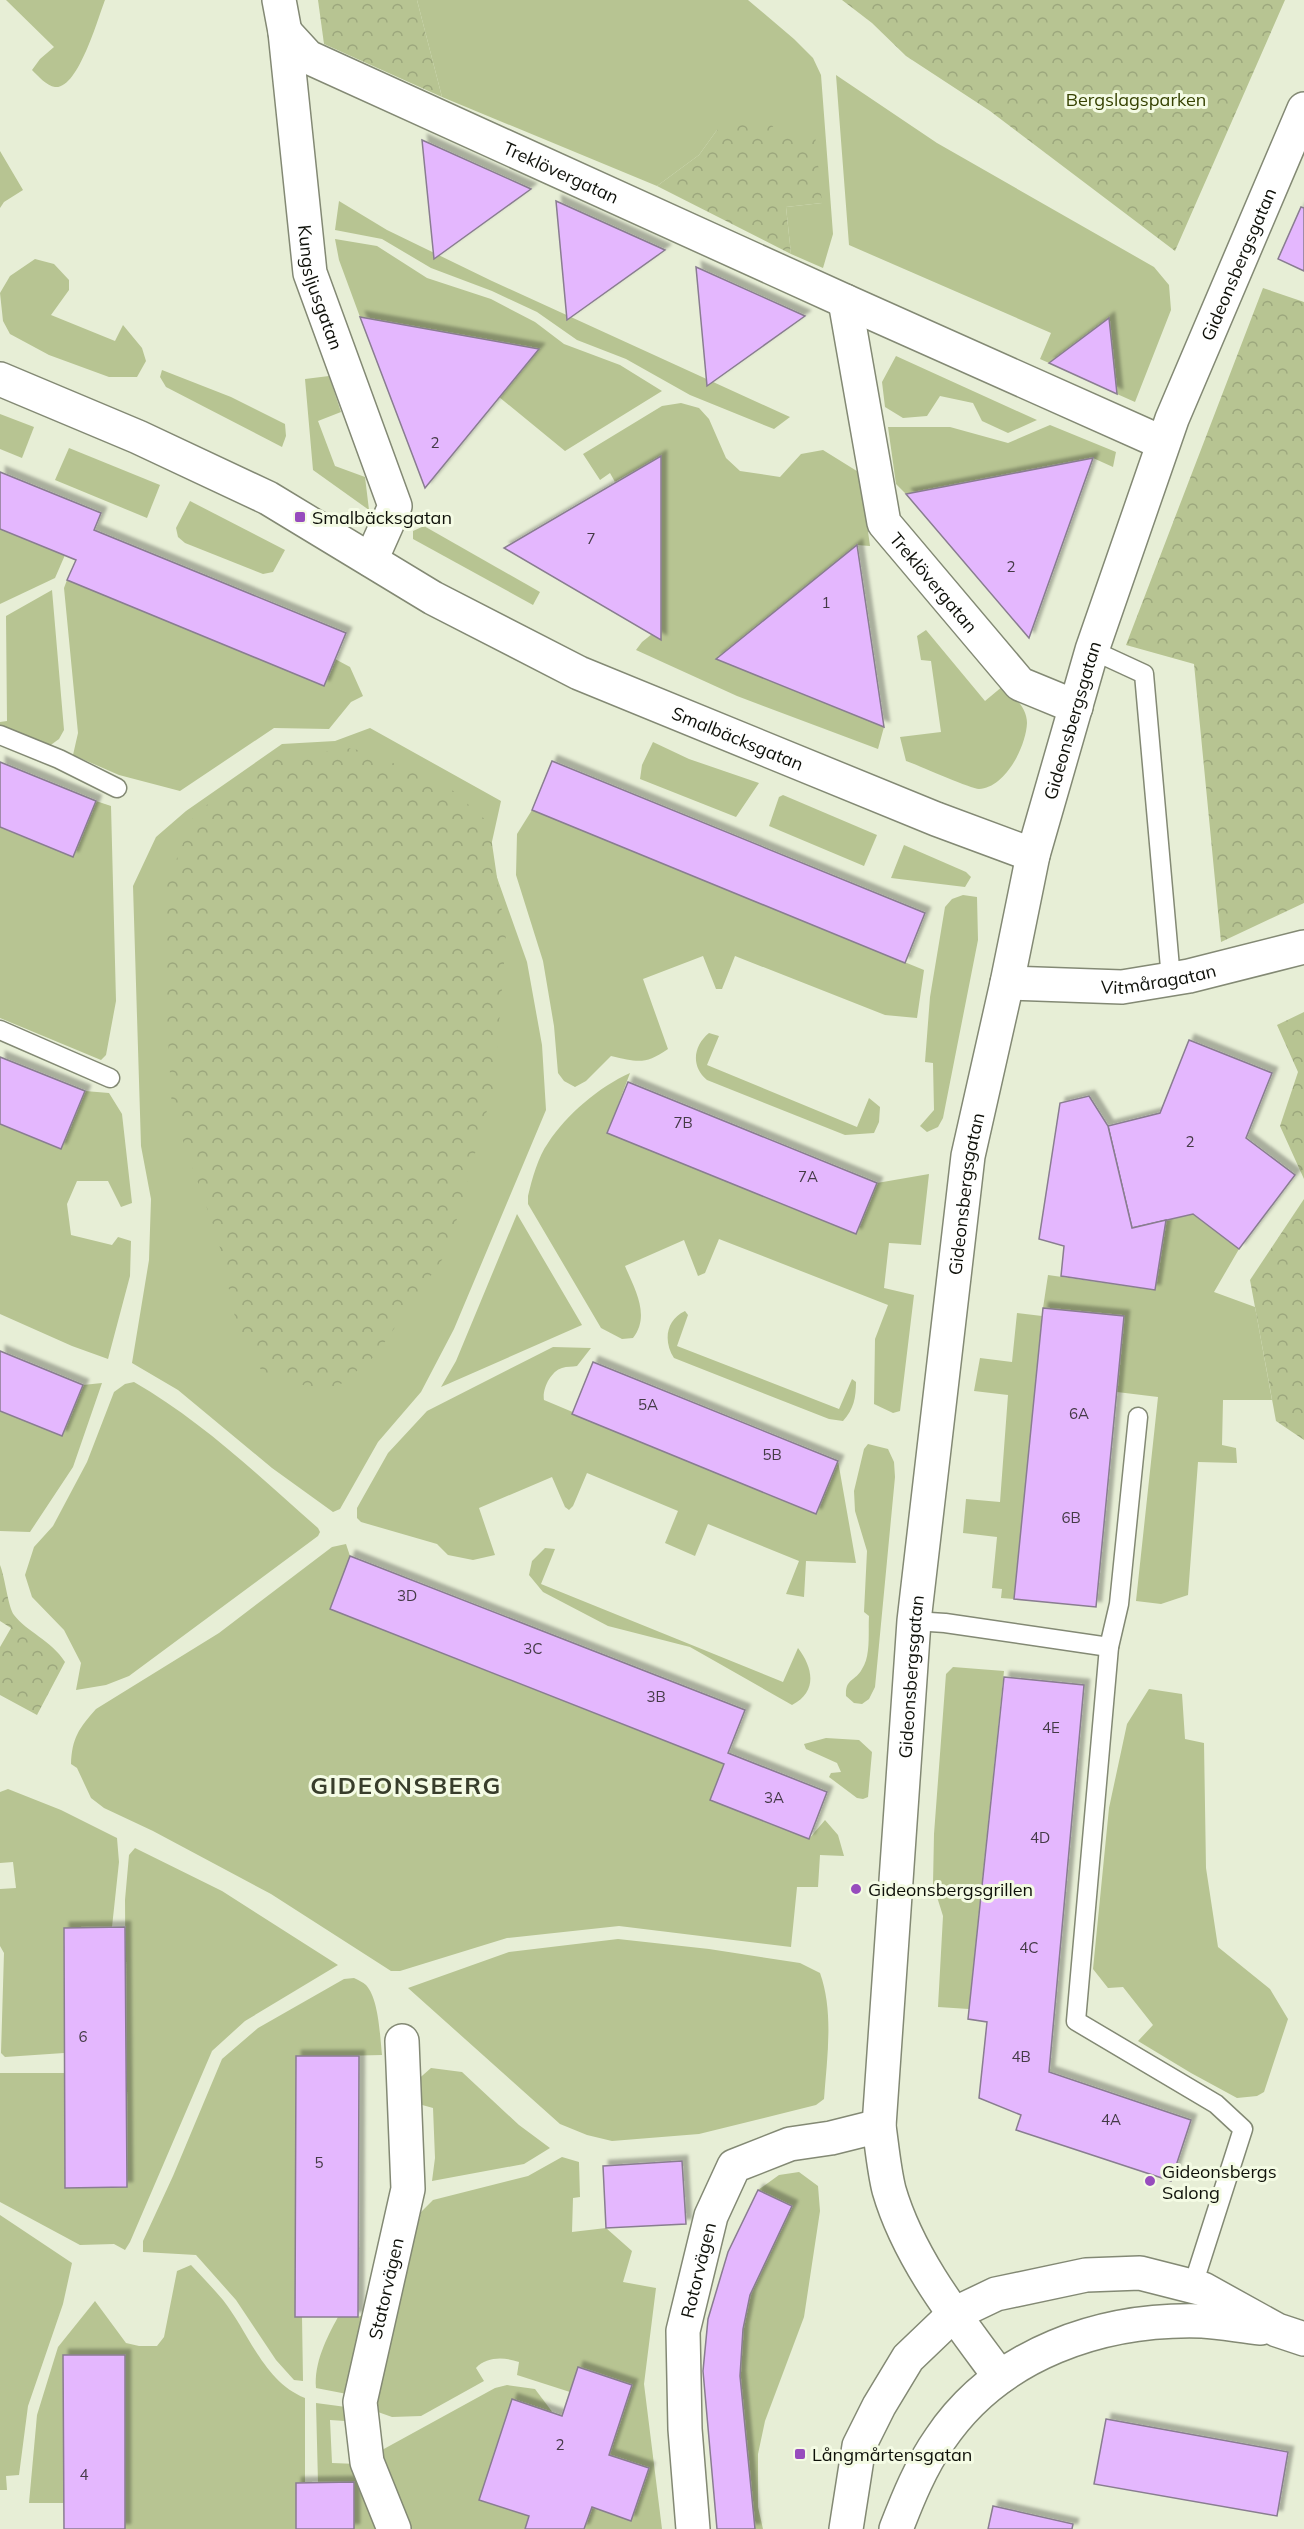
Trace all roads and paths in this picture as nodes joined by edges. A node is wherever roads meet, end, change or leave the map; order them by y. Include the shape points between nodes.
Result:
1 (279, 0) edge
2 (285, 32) junction
3 (1304, 109) edge
4 (845, 302) junction
5 (0, 379) edge
6 (1163, 443) junction
7 (371, 560) junction
8 (1092, 650) junction
9 (1076, 707) junction
10 (0, 735) edge
11 (117, 788) dead end
12 (1033, 855) junction
13 (1304, 947) edge
14 (1171, 979) junction
15 (1007, 983) junction
16 (0, 1030) edge
17 (111, 1078) dead end
18 (1138, 1417) dead end
19 (914, 1620) junction
20 (1109, 1647) junction
21 (402, 2041) dead end
22 (879, 2126) junction
23 (1193, 2285) junction
24 (954, 2314) junction
25 (1291, 2334) edge
26 (1000, 2377) junction
27 (394, 2529) edge
28 (693, 2529) edge
29 (846, 2529) edge
30 (897, 2529) edge

1 - 2 street, Kungsljusgatan
2 - 4 street, Treklövergatan via 308,57
2 - 7 street, Kungsljusgatan via 310,273 394,506
3 - 6 street, Gideonsbergsgatan
4 - 6 street, Treklövergatan
4 - 9 street, Treklövergatan via 884,523 1020,684
5 - 7 street, Smalbäcksgatan via 268,498
6 - 8 street, Gideonsbergsgatan
7 - 12 street, Smalbäcksgatan via 433,598 579,673
8 - 9 street, Gideonsbergsgatan
8 - 14 lane via 1144,674
9 - 12 street, Gideonsbergsgatan
10 - 11 lane
12 - 15 street, Gideonsbergsgatan
13 - 14 street, Vitmåragatan
14 - 15 street, Vitmåragatan via 1122,987
15 - 19 street, Gideonsbergsgatan via 968,1156
16 - 17 lane
18 - 20 lane via 1119,1604
19 - 20 lane
19 - 22 street, Gideonsbergsgatan
20 - 23 lane via 1076,2021 1216,2104 1243,2129
21 - 27 street, Statorvägen via 408,2189 360,2402 368,2462
22 - 24 street, Gideonsbergsgatan via 889,2190 911,2244
22 - 28 street, Rotorvägen via 790,2145 734,2166 711,2216 683,2331
23 - 24 street via 1140,2273 1086,2275 996,2294
23 - 25 street
24 - 26 street, Gideonsbergsgatan
24 - 29 street via 908,2358 879,2406 859,2446
25 - 26 street via 1202,2321 1113,2329 1042,2351
26 - 30 street via 959,2415 940,2439 922,2469

